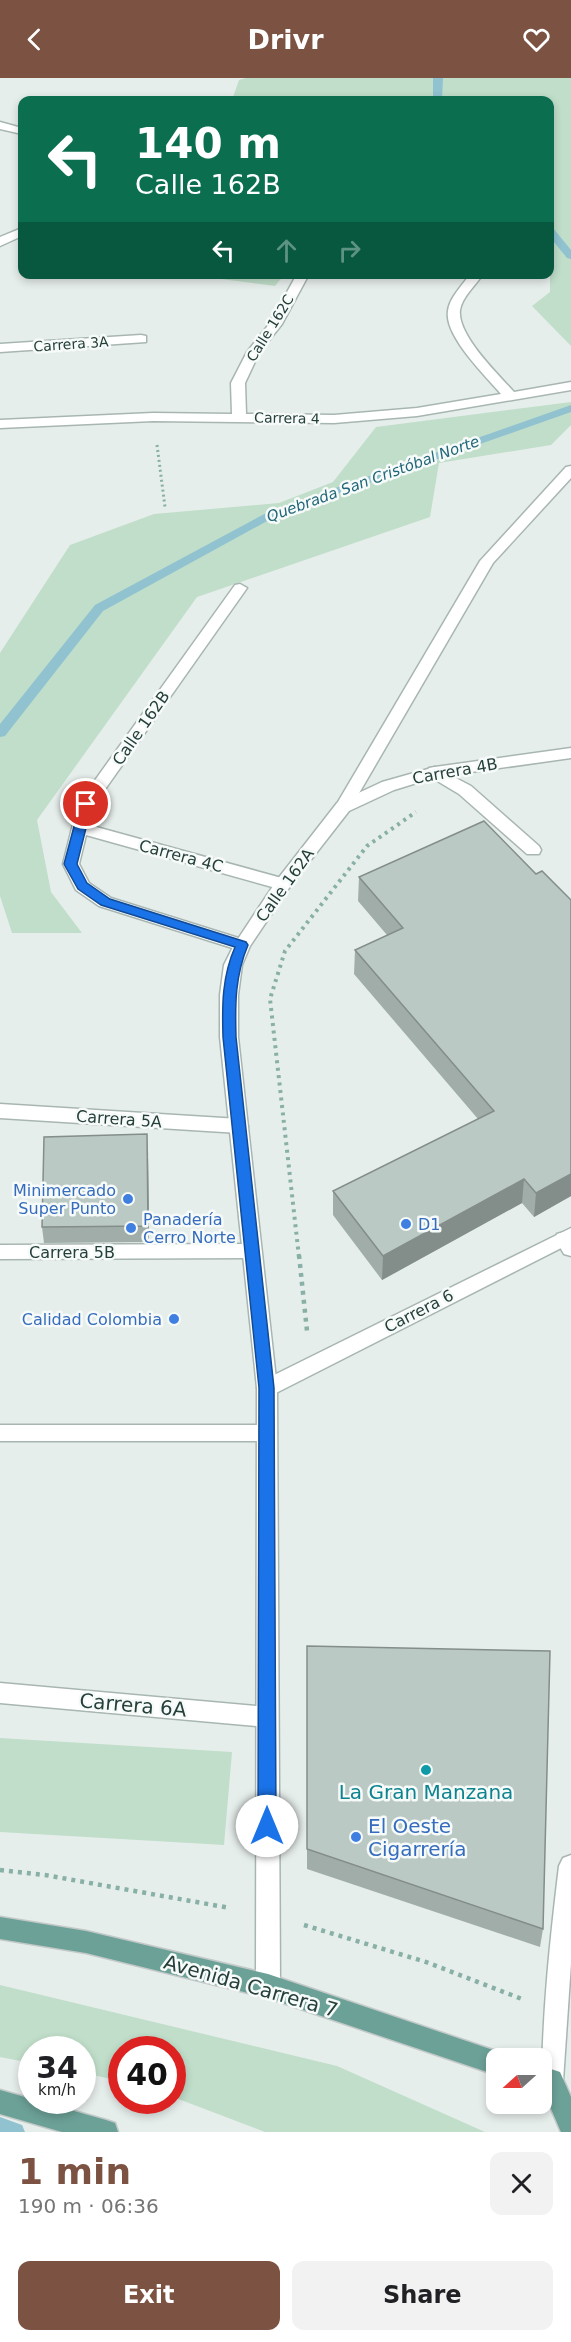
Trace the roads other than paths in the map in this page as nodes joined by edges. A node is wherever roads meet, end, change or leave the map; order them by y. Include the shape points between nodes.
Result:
1 (0, 125) edge
2 (17, 130) edge
3 (0, 132) edge
4 (18, 234) edge
5 (0, 242) edge
6 (300, 279) edge
7 (474, 279) edge
8 (141, 339) dead end
9 (0, 348) edge
10 (571, 386) edge
11 (511, 397) junction
12 (239, 418) junction
13 (0, 424) edge
14 (571, 470) edge
15 (240, 588) dead end
16 (571, 753) edge
17 (435, 772) junction
18 (343, 807) junction
19 (79, 828) junction
20 (533, 850) dead end
21 (284, 884) junction
22 (242, 945) junction
23 (0, 1111) edge
24 (239, 1126) junction
25 (569, 1241) edge
26 (252, 1251) junction
27 (0, 1252) edge
28 (267, 1388) junction
29 (0, 1433) edge
30 (267, 1433) junction
31 (0, 1694) edge
32 (267, 1717) junction
33 (571, 1866) edge
34 (0, 1928) edge
35 (268, 1986) junction
36 (486, 2060) edge
37 (554, 2083) edge
38 (0, 2102) edge
39 (571, 2126) edge
40 (106, 2132) edge

1 - 2 street
2 - 3 street
4 - 5 street
6 - 12 street, Calle 162C via 276,324 253,352 238,383
7 - 11 street via 454,307 452,320
8 - 9 street, Carrera 3A
10 - 11 street, Carrera 4
11 - 12 street, Carrera 4 via 417,412 334,419
12 - 13 street, Carrera 4 via 153,417
14 - 18 street, Calle 162A via 487,561
15 - 19 street, Calle 162B via 86,804
16 - 17 street, Carrera 4B
17 - 18 street, Carrera 4B via 388,786
17 - 20 street via 465,790
18 - 21 street, Calle 162A
19 - 21 street, Carrera 4C
19 - 22 street, Calle 162B via 71,864 82,886 105,902
21 - 22 street, Calle 162A
22 - 24 street, Calle 162A via 233,965 229,995
23 - 24 street, Carrera 5A
24 - 26 street, Calle 162A
25 - 28 street, Carrera 6
26 - 27 street, Carrera 5B
26 - 28 street, Calle 162A
28 - 30 street, Calle 162A
29 - 30 street
30 - 32 street, Calle 162A
31 - 32 street, Carrera 6A
32 - 35 street, Calle 162A
33 - 37 street via 558,1972
34 - 35 main road, Avenida Carrera 7 via 86,1942
35 - 36 main road, Avenida Carrera 7
37 - 39 main road
38 - 40 main road

